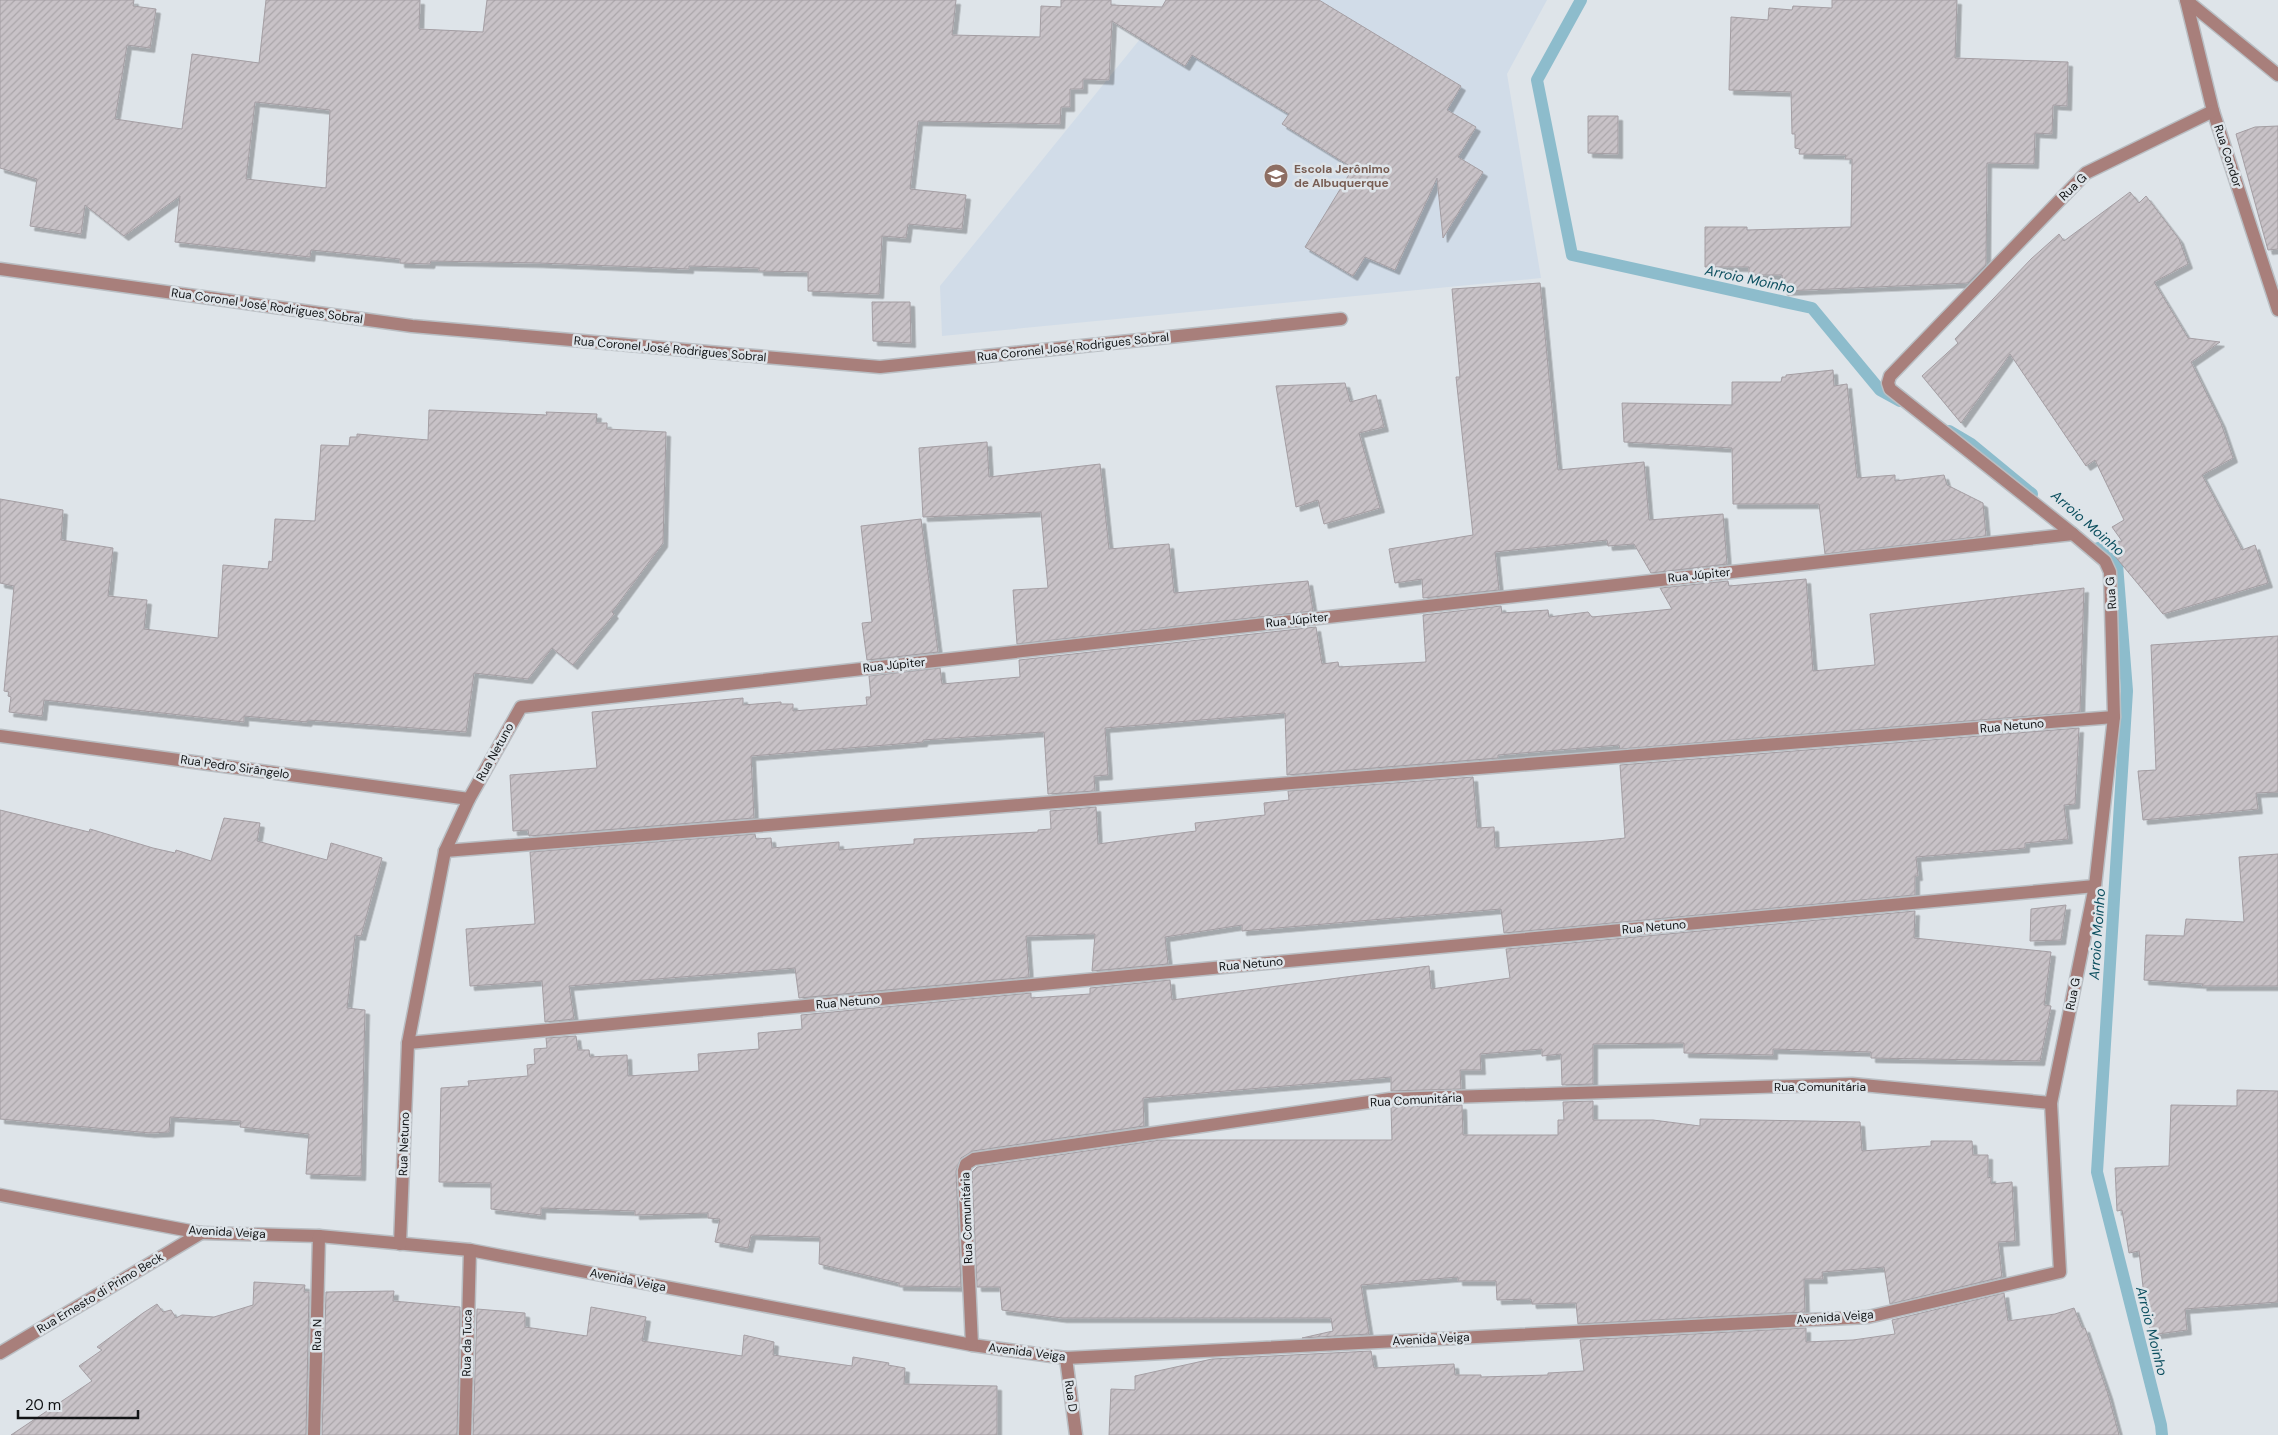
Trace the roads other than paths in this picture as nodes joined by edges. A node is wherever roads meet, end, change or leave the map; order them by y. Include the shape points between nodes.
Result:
1 (2186, 0) edge
2 (2278, 75) edge
3 (2213, 110) junction
4 (0, 269) edge
5 (2278, 310) edge
6 (1341, 319) dead end
7 (2073, 534) junction
8 (521, 707) joint
9 (2114, 718) junction
10 (0, 736) edge
11 (469, 799) junction
12 (445, 852) junction
13 (2095, 886) junction
14 (408, 1043) junction
15 (2051, 1104) junction
16 (0, 1195) edge
17 (201, 1233) junction
18 (319, 1236) junction
19 (400, 1244) junction
20 (470, 1250) junction
21 (2060, 1272) joint
22 (972, 1344) junction
23 (0, 1352) edge
24 (1066, 1358) junction
25 (314, 1435) edge
26 (465, 1435) edge
27 (1076, 1435) edge

1 - 2 street
1 - 3 street, Rua Condor
3 - 5 street, Rua Condor
3 - 7 street, Rua G via 2086,173 1890,376 1890,389
4 - 6 street, Rua Coronel José Rodrigues Sobral via 412,326 880,367
7 - 8 street, Rua Júpiter
7 - 9 street, Rua G via 2105,561 2110,572
8 - 11 street, Rua Netuno
9 - 12 street, Rua Netuno
9 - 13 street, Rua G
10 - 11 street, Rua Pedro Sirângelo
11 - 12 street, Rua Netuno
12 - 14 street, Rua Netuno
13 - 14 street, Rua Netuno
13 - 15 street, Rua G
14 - 19 street, Rua Netuno
15 - 21 street, Rua G
15 - 22 street, Rua Comunitária via 1852,1084 1390,1099 974,1159 966,1164 964,1171
16 - 17 street, Avenida Veiga
17 - 18 street, Avenida Veiga
17 - 23 street, Rua Ernesto di Primo Beck
18 - 19 street, Avenida Veiga
18 - 25 street, Rua N
19 - 20 street, Avenida Veiga
20 - 22 street, Avenida Veiga
20 - 26 street, Rua da Tuca
21 - 24 street, Avenida Veiga via 1868,1317
22 - 24 street, Avenida Veiga
24 - 27 street, Rua D

